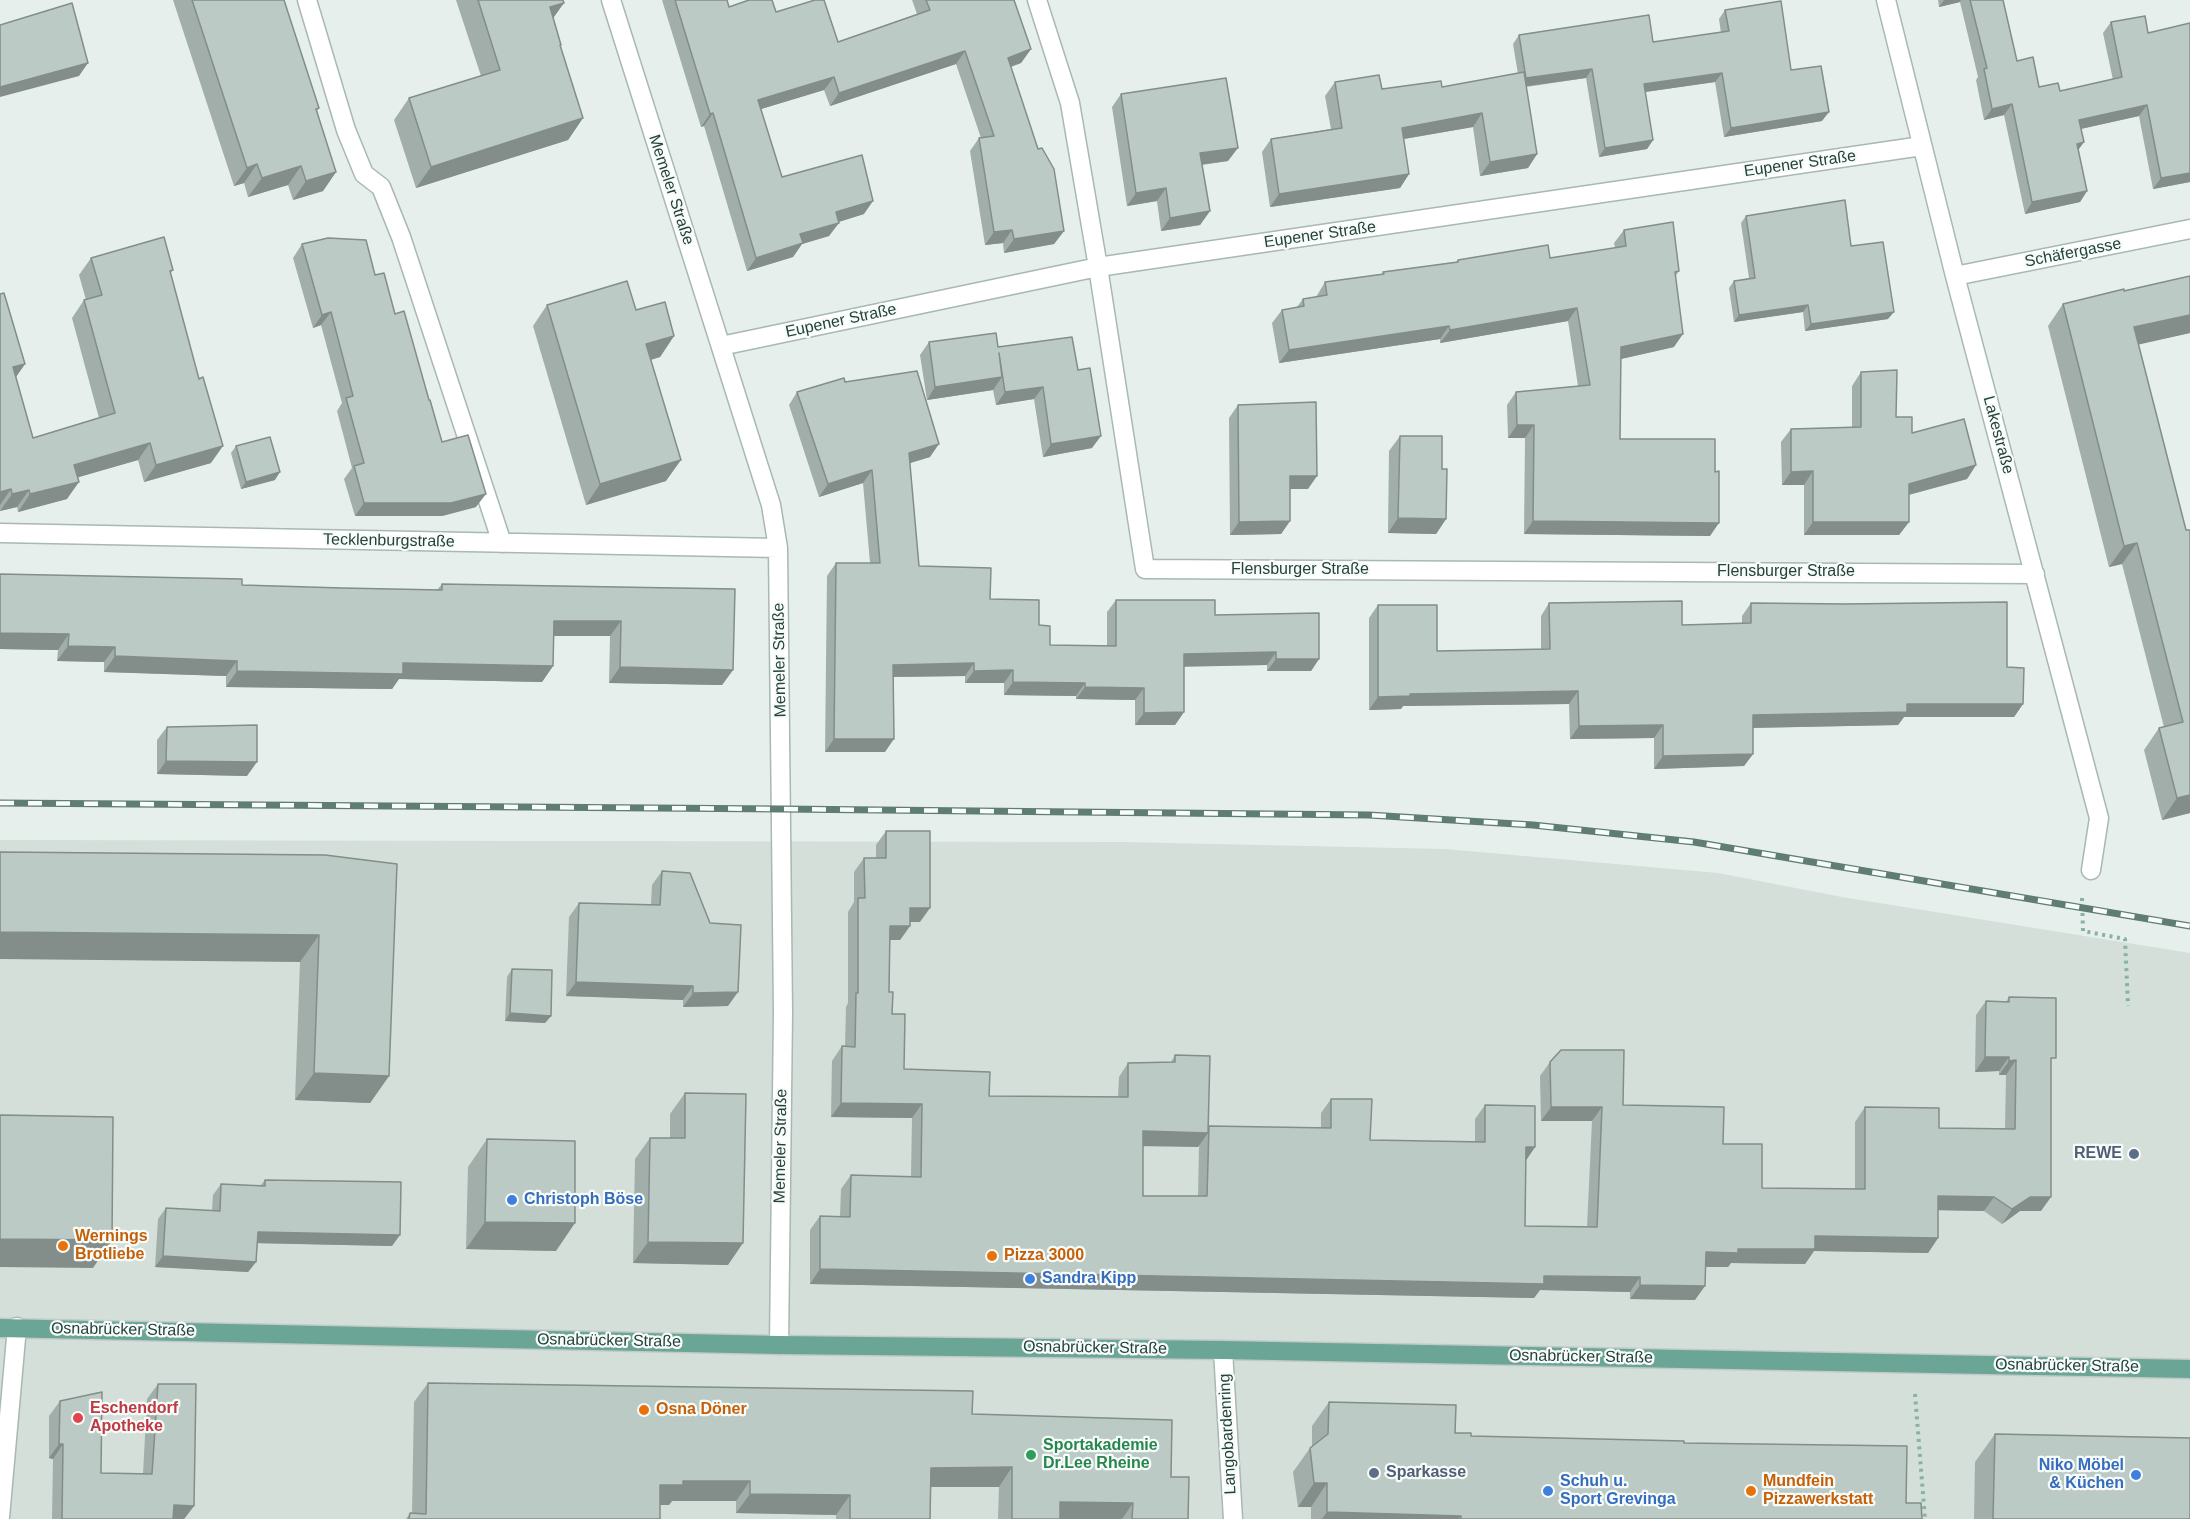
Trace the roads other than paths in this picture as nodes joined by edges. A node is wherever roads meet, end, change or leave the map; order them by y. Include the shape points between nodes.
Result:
1 (307, 0) edge
2 (611, 0) edge
3 (1037, 0) edge
4 (1886, 0) edge
5 (1922, 146) junction
6 (2190, 230) edge
7 (1098, 267) junction
8 (1955, 276) junction
9 (721, 345) junction
10 (0, 533) edge
11 (502, 543) junction
12 (778, 548) junction
13 (2035, 574) junction
14 (2091, 870) road end
15 (9, 1328) edge
16 (778, 1345) junction
17 (1223, 1350) junction
18 (2190, 1369) edge
19 (2, 1462) edge
20 (0, 1517) edge
21 (1233, 1519) edge

1 - 11 street via 346,130 364,174 381,187 401,237
2 - 9 street, Memeler Straße
3 - 7 street, Flensburger Straße via 1070,103
4 - 5 street, Lakestraße
5 - 7 street, Eupener Straße
5 - 8 street, Lakestraße
6 - 8 street, Schäfergasse
7 - 9 street, Eupener Straße
7 - 13 street, Flensburger Straße via 1145,569
8 - 13 street, Lakestraße
9 - 12 street, Memeler Straße via 771,505
10 - 11 street, Tecklenburgstraße
11 - 12 street, Tecklenburgstraße
12 - 16 street, Memeler Straße via 783,1013
13 - 14 street, Lakestraße via 2099,818
15 - 16 main road, Osnabrücker Straße
15 - 19 street
16 - 17 main road, Osnabrücker Straße
17 - 18 main road, Osnabrücker Straße
17 - 21 street, Langobardenring
19 - 20 street

